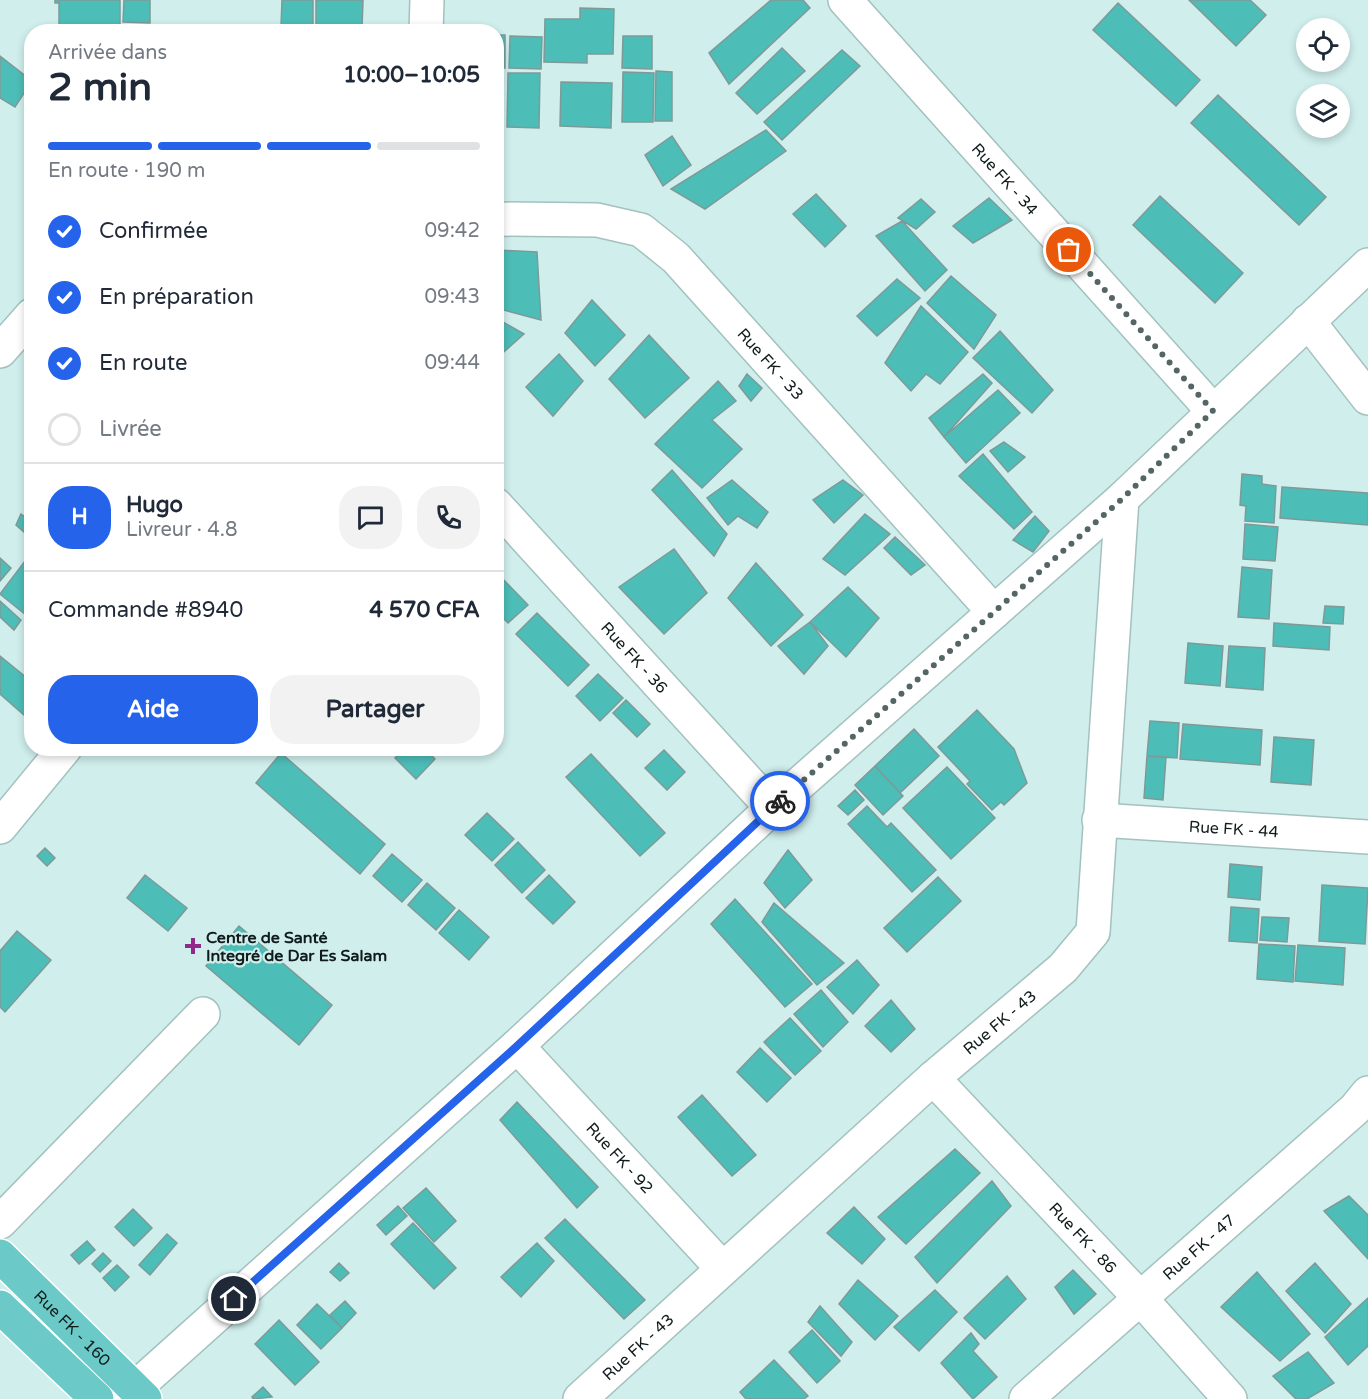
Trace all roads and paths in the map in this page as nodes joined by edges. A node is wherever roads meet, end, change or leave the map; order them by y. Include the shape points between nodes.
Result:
1 (427, 0) edge
2 (845, 0) edge
3 (426, 24) edge
4 (504, 219) edge
5 (1368, 265) edge
6 (1308, 321) junction
7 (24, 324) edge
8 (0, 351) edge
9 (1368, 398) edge
10 (1213, 411) junction
11 (1122, 499) junction
12 (504, 514) edge
13 (994, 612) junction
14 (58, 756) edge
15 (772, 808) junction
16 (1099, 820) junction
17 (0, 827) edge
18 (1368, 837) edge
19 (203, 1014) dead end
20 (517, 1046) junction
21 (933, 1078) junction
22 (1368, 1094) edge
23 (0, 1222) edge
24 (0, 1256) edge
25 (722, 1268) junction
26 (1141, 1299) junction
27 (0, 1307) edge
28 (134, 1395) edge
29 (97, 1399) edge
30 (580, 1399) edge
31 (1026, 1399) edge
32 (1230, 1399) edge

1 - 3 street
2 - 10 street, Rue FK - 34
4 - 13 street, Rue FK - 33 via 597,220 640,230 676,258
5 - 6 street
6 - 9 street
6 - 10 street
7 - 8 street
10 - 11 street
11 - 13 street
11 - 16 street, Rue FK - 43
12 - 15 street, Rue FK - 36
13 - 15 street
14 - 17 street
15 - 20 street
16 - 18 street, Rue FK - 44
16 - 21 street, Rue FK - 43 via 1093,932 1063,968
19 - 23 street
20 - 25 street, Rue FK - 92
20 - 28 street
21 - 25 street, Rue FK - 43
21 - 26 street, Rue FK - 86
22 - 26 street, Rue FK - 47
24 - 28 main road, Rue FK - 160
25 - 30 street, Rue FK - 43
26 - 31 street, Rue FK - 47
26 - 32 street, Rue FK - 86
27 - 29 main road

